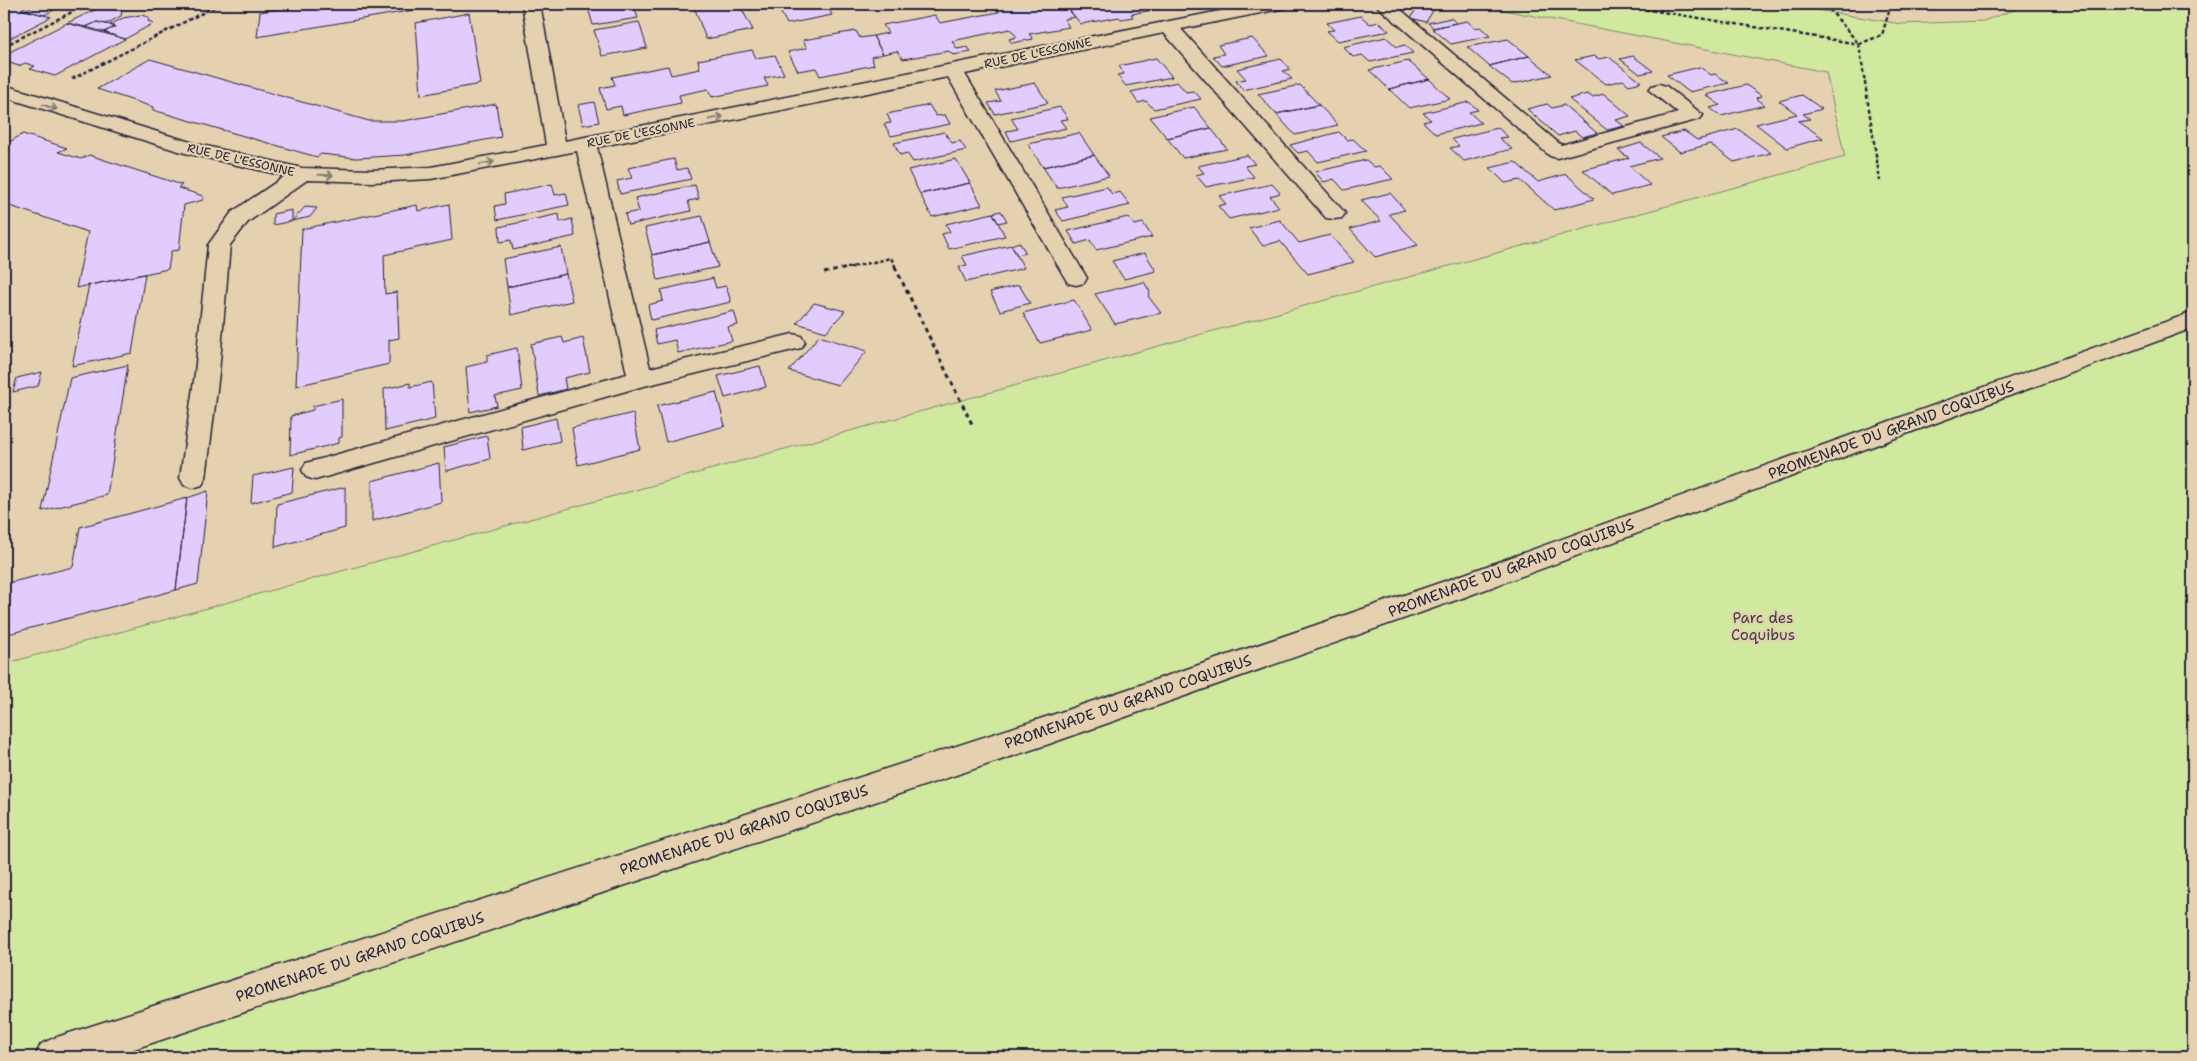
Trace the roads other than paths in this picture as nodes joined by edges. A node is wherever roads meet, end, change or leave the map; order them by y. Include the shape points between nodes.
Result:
1 (531, 4) edge
2 (1280, 4) edge
3 (1384, 4) edge
4 (1168, 26) junction
5 (953, 70) junction
6 (1659, 90) dead end
7 (4, 91) edge
8 (586, 144) junction
9 (557, 150) junction
10 (302, 174) junction
11 (1334, 213) dead end
12 (1076, 278) dead end
13 (2193, 320) edge
14 (793, 342) dead end
15 (640, 379) junction
16 (315, 470) dead end
17 (193, 478) dead end
18 (54, 1057) edge

1 - 9 street
2 - 4 street, RUE DE L'ESSONNE
3 - 6 street via 1557,152 1693,115
4 - 5 street, RUE DE L'ESSONNE
4 - 11 street
8 -> 5 street, RUE DE L'ESSONNE
5 - 12 street
7 -> 10 street, RUE DE L'ESSONNE via 192,150
8 - 9 street, RUE DE L'ESSONNE
8 - 15 street
10 -> 9 street, RUE DE L'ESSONNE via 372,176 431,173
10 - 17 street via 240,217 219,245
13 - 18 street, PROMENADE DU GRAND COQUIBUS via 1455,589 1049,730
14 - 15 street
15 - 16 street

